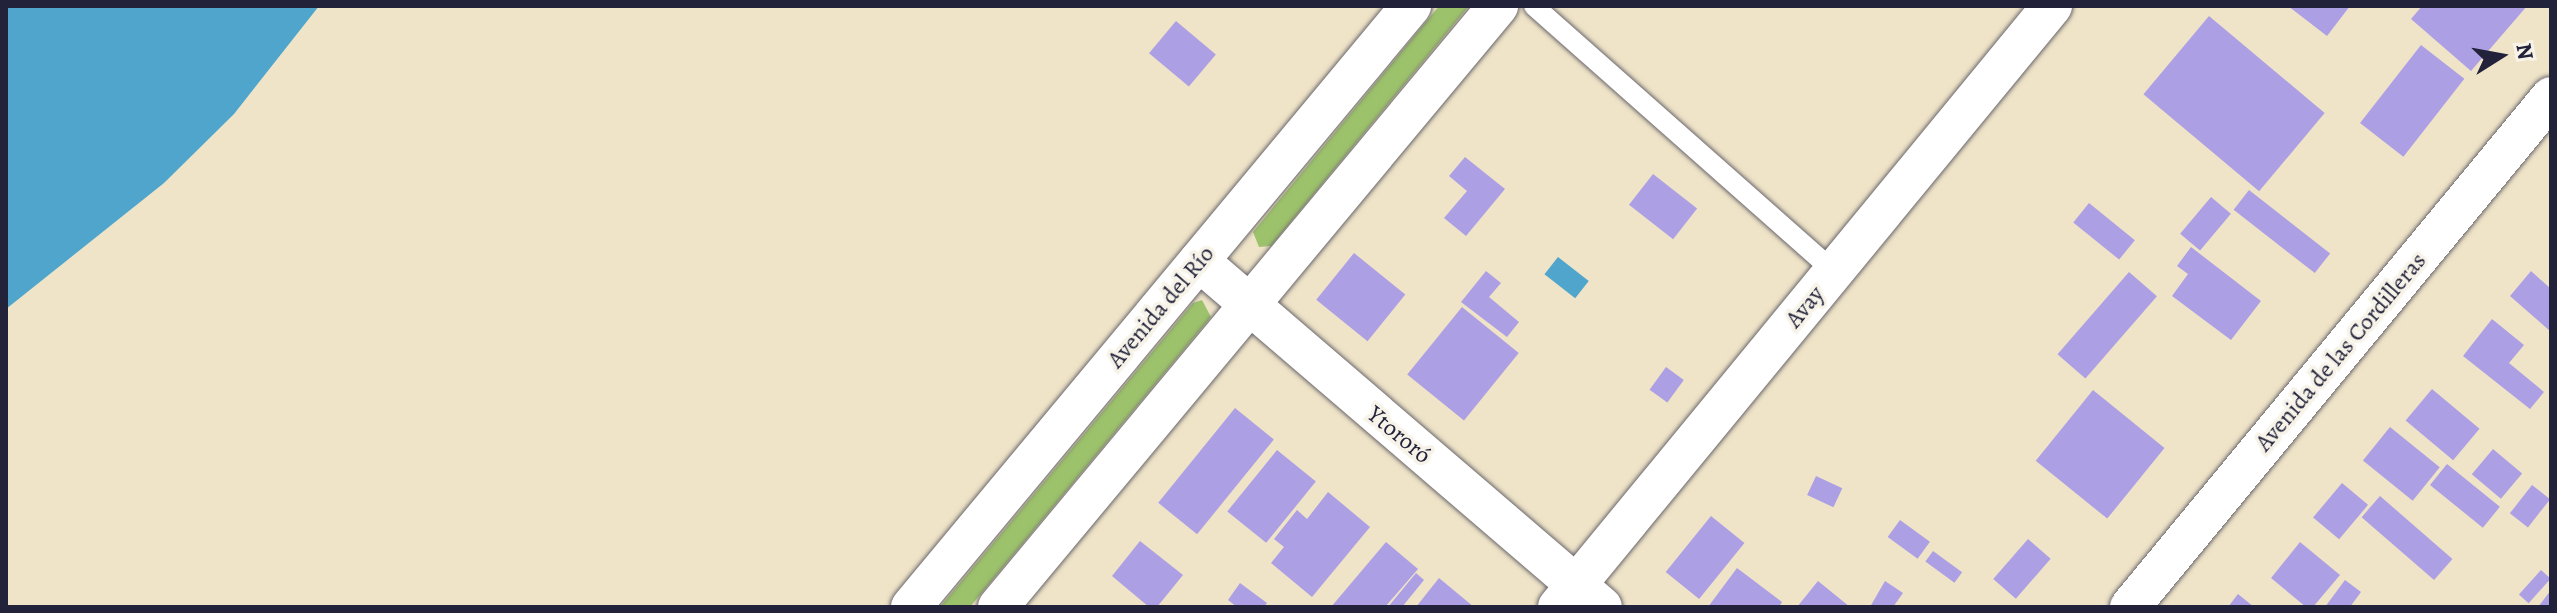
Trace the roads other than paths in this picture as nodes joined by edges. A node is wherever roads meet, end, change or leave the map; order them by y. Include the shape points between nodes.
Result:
1 (1411, 6) edge
2 (1498, 6) edge
3 (1534, 6) edge
4 (2052, 6) edge
5 (2551, 97) edge
6 (1199, 261) junction
7 (1834, 271) junction
8 (1248, 307) junction
9 (1578, 600) edge
10 (911, 607) edge
11 (998, 607) edge
12 (2130, 607) edge

1 - 6 street, Avenida del Río
2 - 8 street
3 - 7 lane
4 - 7 street, Avay
5 - 12 street, Avenida de las Cordilleras
6 - 8 street, Ytororó
6 - 10 street, Avenida del Río
7 - 9 street, Avay
8 - 9 street, Ytororó
8 - 11 street

